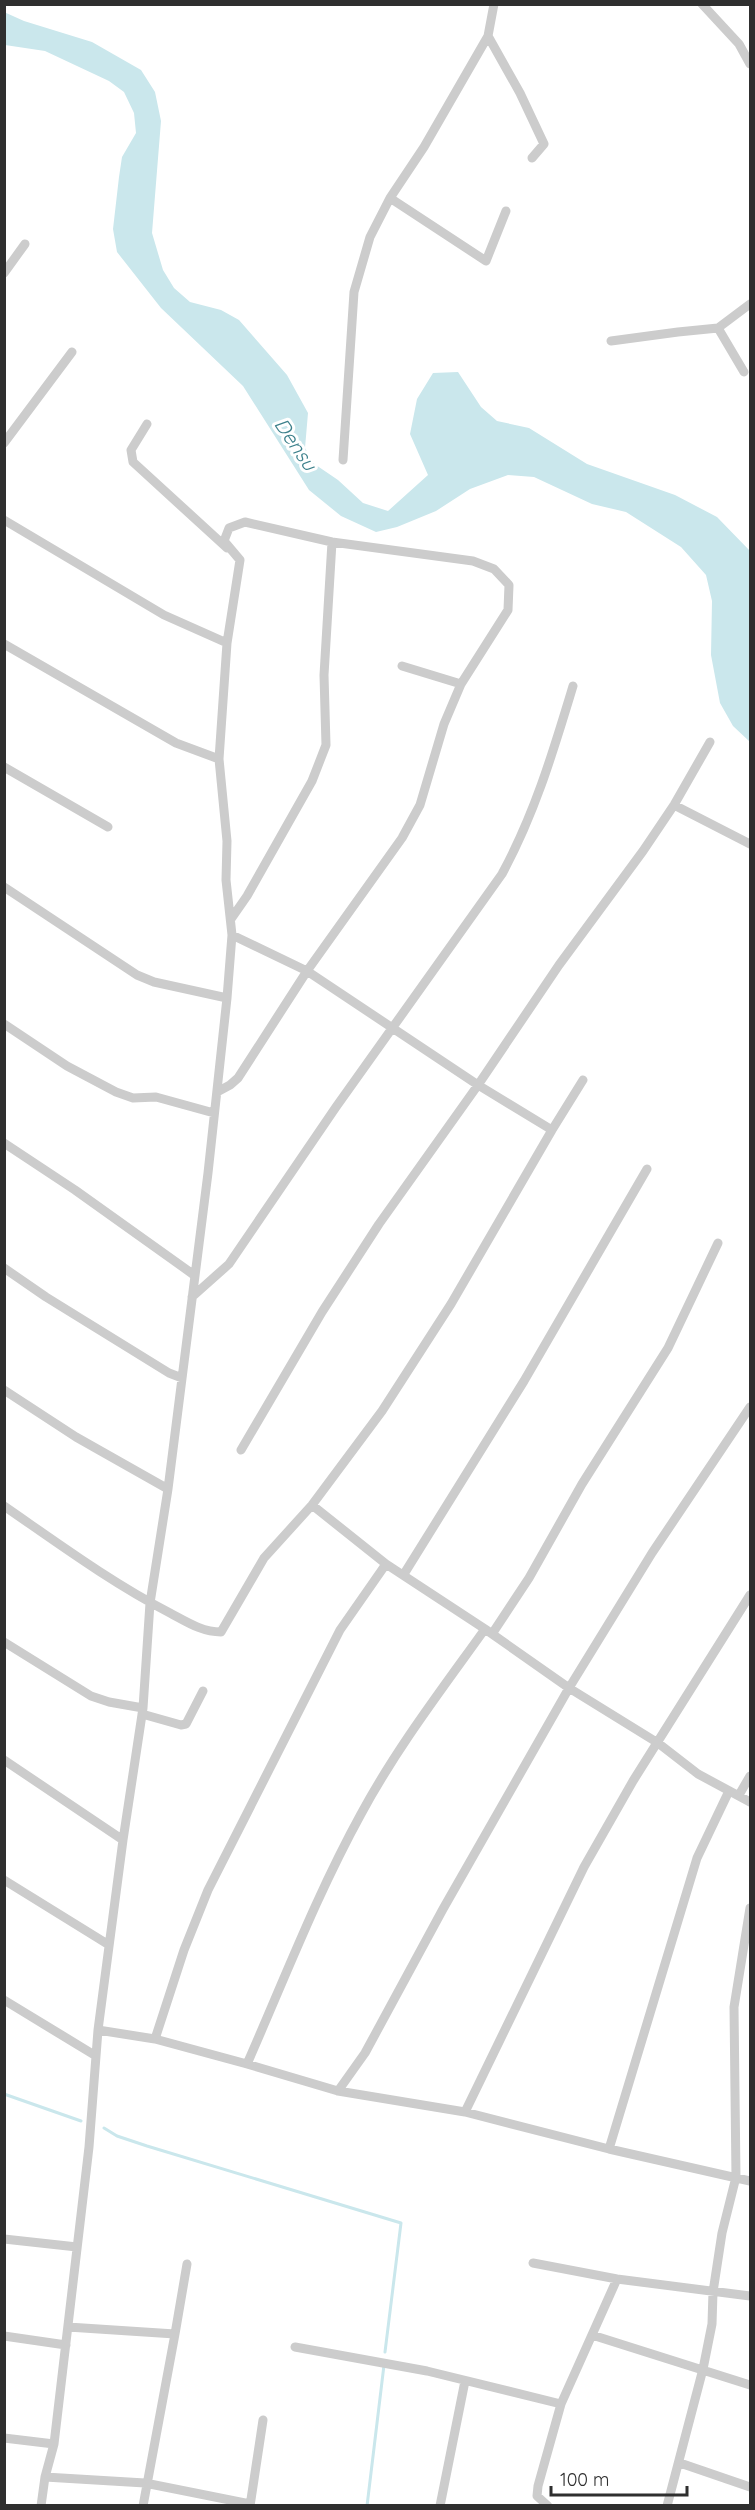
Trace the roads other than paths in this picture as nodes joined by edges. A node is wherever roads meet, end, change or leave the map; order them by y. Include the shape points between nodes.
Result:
1 (494, 4) edge
2 (702, 4) edge
3 (488, 36) junction
4 (750, 64) edge
5 (532, 158) dead end
6 (390, 198) junction
7 (506, 211) dead end
8 (25, 244) dead end
9 (4, 273) edge
10 (750, 304) edge
11 (718, 328) junction
12 (611, 341) dead end
13 (72, 352) dead end
14 (744, 372) dead end
15 (147, 424) dead end
16 (4, 443) edge
17 (343, 460) dead end
18 (4, 520) edge
19 (332, 542) junction
20 (240, 560) junction
21 (227, 643) junction
22 (4, 644) edge
23 (402, 666) dead end
24 (461, 684) junction
25 (573, 686) dead end
26 (710, 742) dead end
27 (219, 759) junction
28 (4, 767) edge
29 (674, 805) junction
30 (108, 827) dead end
31 (750, 844) edge
32 (4, 887) edge
33 (231, 919) junction
34 (232, 935) junction
35 (307, 971) junction
36 (227, 998) junction
37 (4, 1024) edge
38 (394, 1028) junction
39 (584, 1080) dead end
40 (478, 1085) junction
41 (217, 1092) junction
42 (214, 1113) junction
43 (552, 1130) junction
44 (4, 1143) edge
45 (647, 1169) dead end
46 (718, 1243) dead end
47 (4, 1268) edge
48 (194, 1275) junction
49 (192, 1297) junction
50 (182, 1378) junction
51 (4, 1390) edge
52 (750, 1407) edge
53 (241, 1450) dead end
54 (168, 1489) junction
55 (312, 1505) junction
56 (4, 1506) edge
57 (386, 1564) junction
58 (404, 1574) junction
59 (750, 1595) edge
60 (150, 1602) junction
61 (489, 1631) junction
62 (4, 1642) edge
63 (569, 1688) junction
64 (203, 1691) dead end
65 (143, 1711) junction
66 (658, 1743) junction
67 (4, 1760) edge
68 (750, 1776) edge
69 (734, 1793) junction
70 (750, 1802) edge
71 (123, 1840) junction
72 (4, 1880) edge
73 (750, 1908) edge
74 (109, 1945) junction
75 (4, 2000) edge
76 (98, 2030) junction
77 (155, 2039) junction
78 (96, 2056) junction
79 (247, 2064) junction
80 (338, 2091) junction
81 (465, 2112) junction
82 (609, 2149) junction
83 (736, 2177) junction
84 (750, 2181) edge
85 (4, 2239) edge
86 (77, 2247) junction
87 (533, 2263) dead end
88 (187, 2264) dead end
89 (617, 2279) junction
90 (713, 2292) junction
91 (750, 2296) edge
92 (68, 2327) junction
93 (175, 2334) junction
94 (592, 2335) junction
95 (4, 2336) edge
96 (66, 2345) junction
97 (295, 2347) dead end
98 (703, 2369) junction
99 (465, 2381) junction
100 (750, 2385) edge
101 (561, 2404) junction
102 (263, 2420) dead end
103 (4, 2438) edge
104 (54, 2444) junction
105 (680, 2463) junction
106 (45, 2477) junction
107 (146, 2483) junction
108 (750, 2487) edge
109 (250, 2504) edge
110 (41, 2505) edge
111 (142, 2505) edge
112 (440, 2505) edge
113 (548, 2505) edge
114 (667, 2505) edge

1 - 3 street
2 - 4 street via 739,44
3 - 5 street via 544,144
3 - 6 street
6 - 7 street via 486,261
6 - 17 street via 370,237 354,292
8 - 9 street
10 - 11 street
11 - 12 street
11 - 14 street
13 - 16 street
15 - 20 street via 131,450 133,462
18 - 21 street via 164,615
19 - 20 street via 245,522 230,528 224,542
19 - 24 street via 473,561 502,576 509,585 508,610
19 - 33 street via 324,675 326,745 312,781
20 - 21 street
21 - 27 street
22 - 27 street via 176,743
23 - 24 street
24 - 35 street via 444,724 420,805 394,851
25 - 38 street via 524,834 502,874
26 - 29 street
27 - 33 street
28 - 30 street
29 - 31 street
29 - 40 street
32 - 36 street via 137,975
33 - 34 street
34 - 35 street
34 - 36 street
35 - 38 street
35 - 41 street via 238,1078
36 - 41 street
37 - 42 street via 67,1066 116,1092 133,1098 156,1097
38 - 40 street
38 - 49 street via 228,1264
39 - 43 street
40 - 43 street
40 - 53 street via 316,1320
41 - 42 street
42 - 48 street
43 - 55 street via 395,1392
44 - 48 street
45 - 58 street via 524,1381
46 - 61 street via 668,1348 582,1484 529,1578
47 - 50 street
48 - 49 street
49 - 50 street
50 - 54 street
51 - 54 street via 76,1437
52 - 63 street via 652,1553
54 - 60 street
55 - 57 street
55 - 60 street via 264,1558 221,1632 207,1632
56 - 60 street
57 - 58 street
57 - 77 street via 340,1630 208,1890
58 - 61 street
59 - 66 street
60 - 65 street
61 - 63 street
61 - 79 street via 403,1743 360,1816
62 - 65 street via 91,1696
63 - 66 street
63 - 80 street via 365,2053
64 - 65 street via 186,1724
65 - 71 street
66 - 69 street via 698,1773
66 - 81 street via 584,1867
67 - 71 street
68 - 69 street
69 - 70 street
69 - 82 street via 697,1858
71 - 74 street
72 - 74 street
73 - 83 street via 734,2007
74 - 76 street
75 - 78 street
76 - 77 street
76 - 78 street
77 - 79 street
78 - 86 street
79 - 80 street
80 - 81 street
81 - 82 street
82 - 83 street
83 - 84 street
83 - 90 street
85 - 86 street
86 - 92 street
87 - 89 street
88 - 93 street
89 - 90 street
89 - 94 street
90 - 91 street
90 - 98 street via 712,2324
92 - 93 street
92 - 96 street
93 - 107 street
94 - 98 street
94 - 101 street
95 - 96 street
96 - 104 street
97 - 99 street
98 - 100 street
98 - 105 street
99 - 101 street
99 - 112 street
101 - 113 street via 538,2486 537,2496
102 - 109 street
103 - 104 street
104 - 106 street
105 - 108 street
105 - 114 street
106 - 107 street
106 - 110 street
107 - 109 street
107 - 111 street

